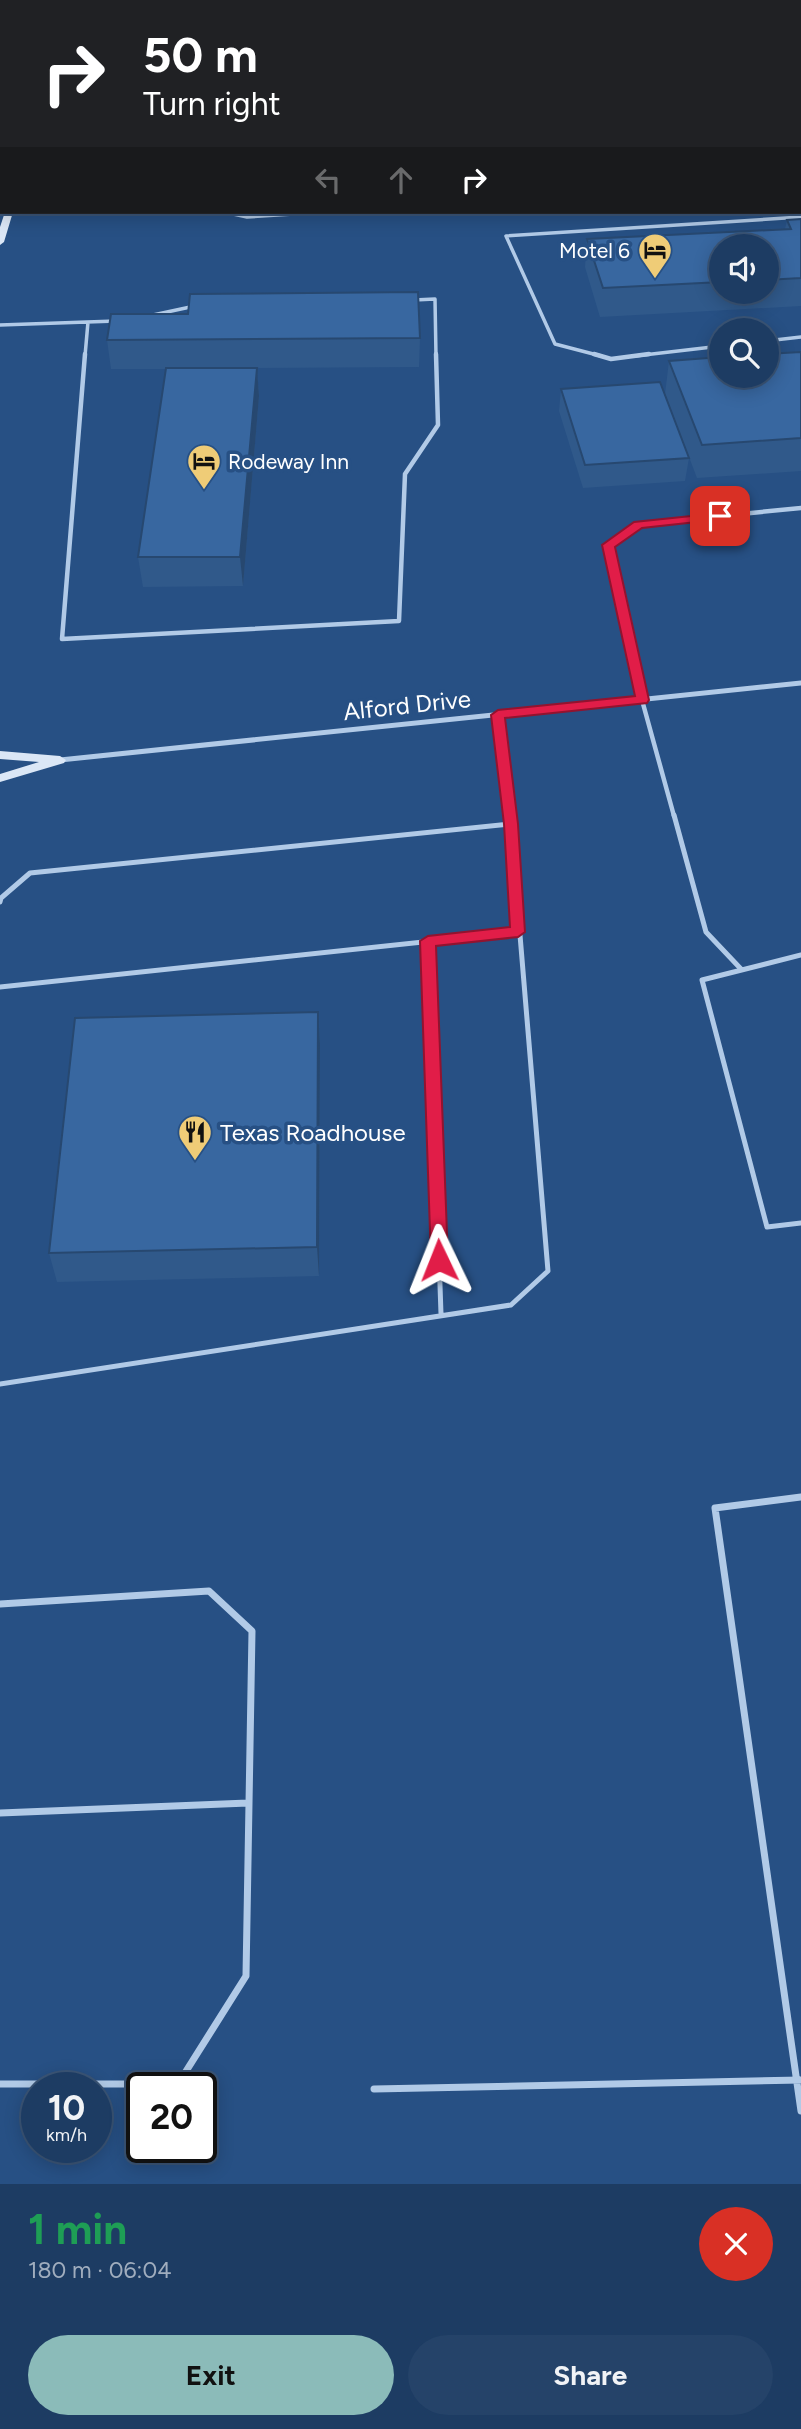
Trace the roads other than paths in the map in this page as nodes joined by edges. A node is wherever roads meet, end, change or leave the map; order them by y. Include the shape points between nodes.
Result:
1 (8, 214) edge
2 (233, 214) edge
3 (294, 214) edge
4 (801, 217) edge
5 (0, 242) edge
6 (407, 300) edge
7 (202, 306) edge
8 (152, 315) edge
9 (128, 321) edge
10 (88, 322) junction
11 (0, 325) edge
12 (801, 337) edge
13 (779, 340) edge
14 (709, 347) edge
15 (801, 508) edge
16 (801, 683) edge
17 (642, 700) junction
18 (498, 715) junction
19 (0, 755) edge
20 (60, 760) junction
21 (0, 778) edge
22 (511, 824) junction
23 (0, 902) edge
24 (518, 932) junction
25 (428, 941) junction
26 (801, 955) edge
27 (741, 970) junction
28 (0, 987) edge
29 (801, 1223) edge
30 (442, 1314) junction
31 (0, 1384) edge
32 (801, 1497) edge
33 (0, 1604) edge
34 (248, 1803) junction
35 (0, 1812) edge
36 (799, 2080) edge
37 (0, 2084) edge
38 (374, 2089) dead end
39 (801, 2111) edge

1 - 5 main road
2 - 3 lane
4 - 14 lane via 506,236 555,344 611,359
6 - 10 lane via 435,299 438,425 405,474 398,621 62,639
7 - 8 lane
9 - 10 lane
10 - 11 lane
12 - 13 lane
15 - 17 lane via 639,524 608,545
16 - 17 street, Alford Drive
17 - 18 street, Alford Drive
17 - 27 lane via 706,933
18 - 20 street, Alford Drive
18 - 22 lane
19 - 20 main road
20 - 21 main road
22 - 23 lane via 30,873
22 - 24 lane
24 - 25 lane
24 - 30 lane via 548,1272 512,1305
25 - 28 lane
25 - 30 lane
26 - 27 lane
27 - 29 lane via 702,980 767,1227
30 - 31 lane
32 - 36 lane via 715,1508
33 - 34 lane via 209,1591 252,1631
34 - 35 lane
34 - 37 lane via 246,1976 178,2084
36 - 38 lane
36 - 39 lane

